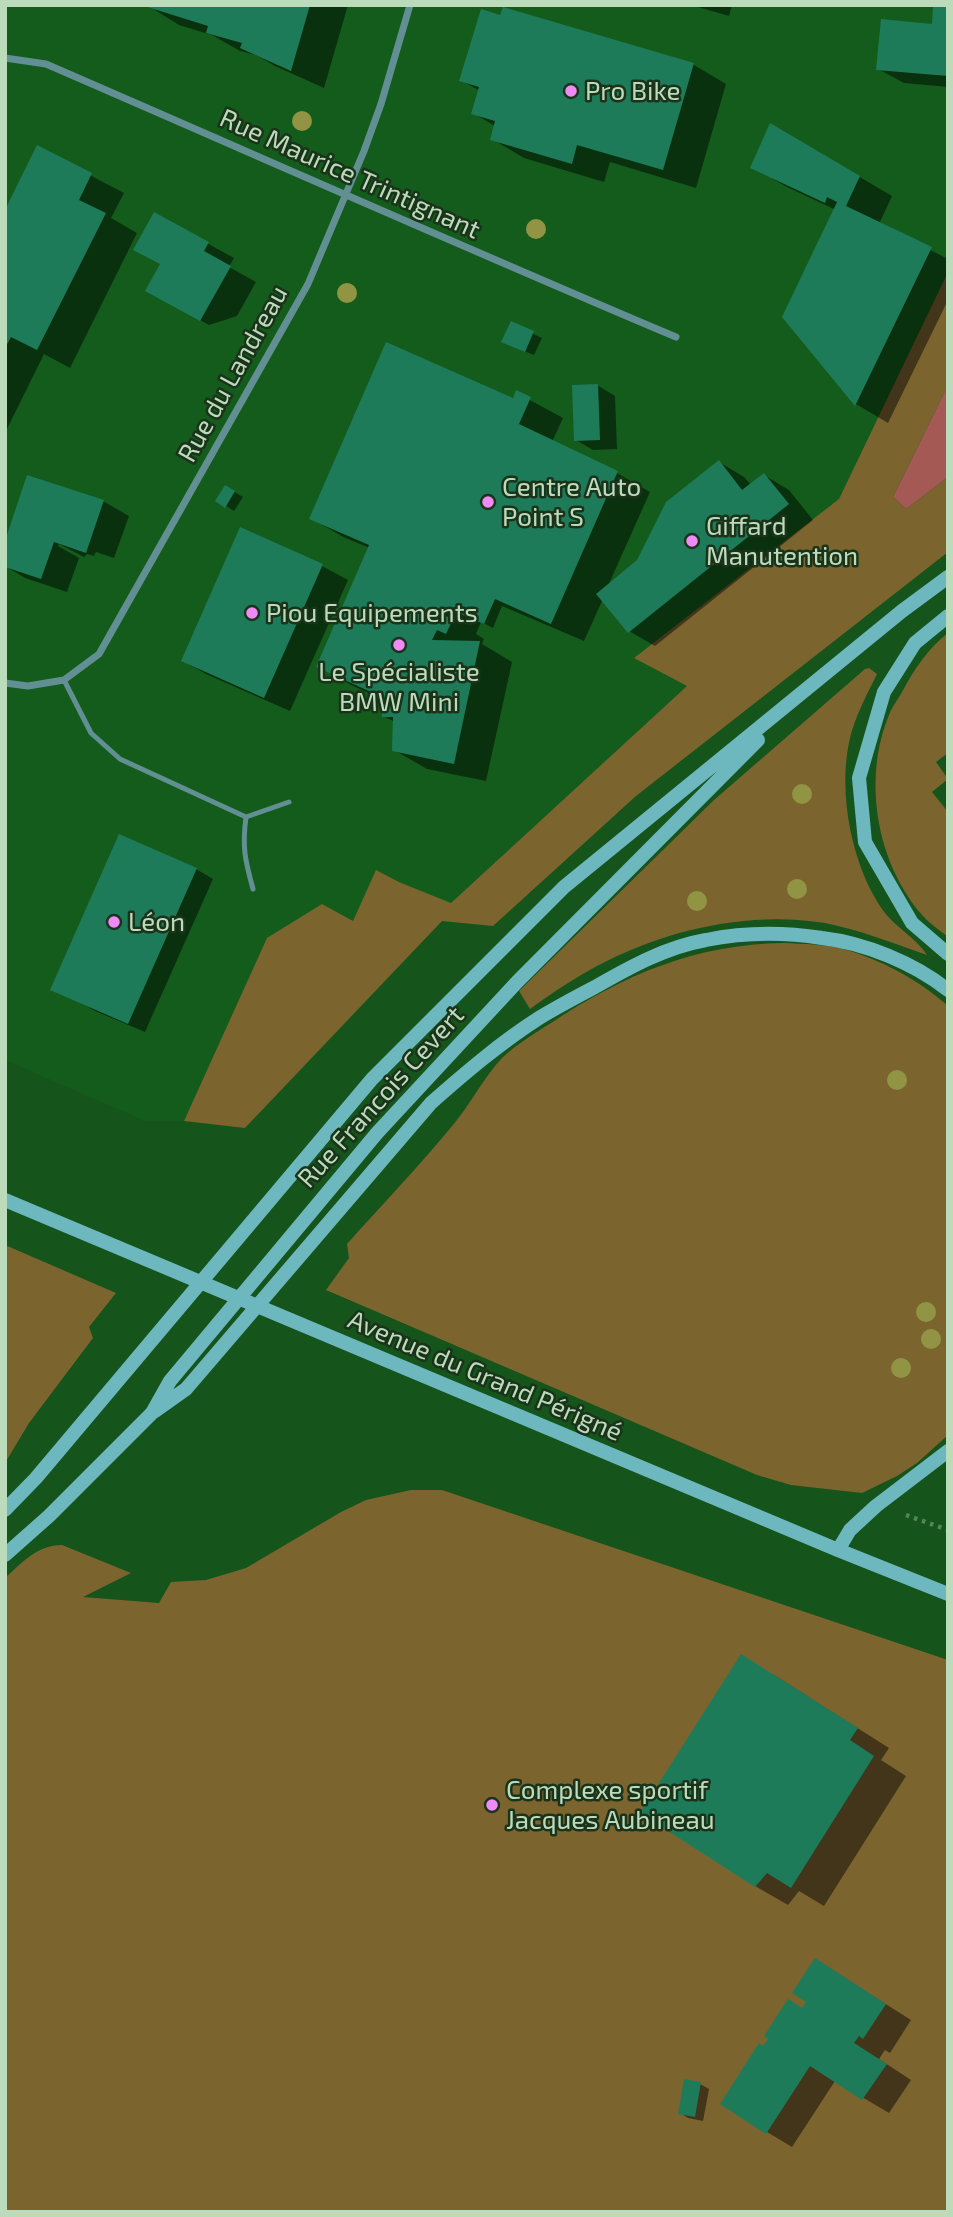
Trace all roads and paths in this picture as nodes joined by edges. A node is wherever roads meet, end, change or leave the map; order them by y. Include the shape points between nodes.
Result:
1 (410, 5) edge
2 (5, 58) edge
3 (345, 195) junction
4 (676, 337) dead end
5 (948, 577) edge
6 (948, 616) edge
7 (64, 680) junction
8 (5, 683) edge
9 (811, 687) junction
10 (289, 802) dead end
11 (246, 817) junction
12 (253, 889) dead end
13 (948, 954) edge
14 (948, 990) edge
15 (5, 1200) edge
16 (152, 1413) junction
17 (948, 1451) edge
18 (5, 1510) edge
19 (904, 1514) dead end
20 (948, 1530) edge
21 (838, 1550) junction
22 (5, 1555) edge
23 (948, 1594) edge

1 - 3 street, Rue du Landreau via 381,104
2 - 3 street, Rue Maurice Trintignant via 46,64
3 - 4 street, Rue Maurice Trintignant
3 - 7 street, Rue du Landreau via 308,284 99,654
5 - 9 street, Rue Francois Cevert
6 - 13 street via 915,643 884,692 859,778 865,842 912,923
7 - 8 street, Rue du Landreau via 27,686
7 - 11 lane via 91,733 120,758
9 - 16 street, Rue Francois Cevert via 517,982 377,1133 170,1381
9 - 18 street, Rue Francois Cevert via 564,887 372,1079
10 - 11 lane
11 - 12 lane via 244,858
14 - 16 street via 887,954 843,940 806,935 758,933 704,940 654,955 538,1019 431,1103 186,1389
15 - 21 street, Avenue du Grand Périgné
16 - 22 street, Rue Francois Cevert
17 - 21 street via 876,1506 850,1530
19 - 20 path
21 - 23 street, Avenue du Grand Périgné

